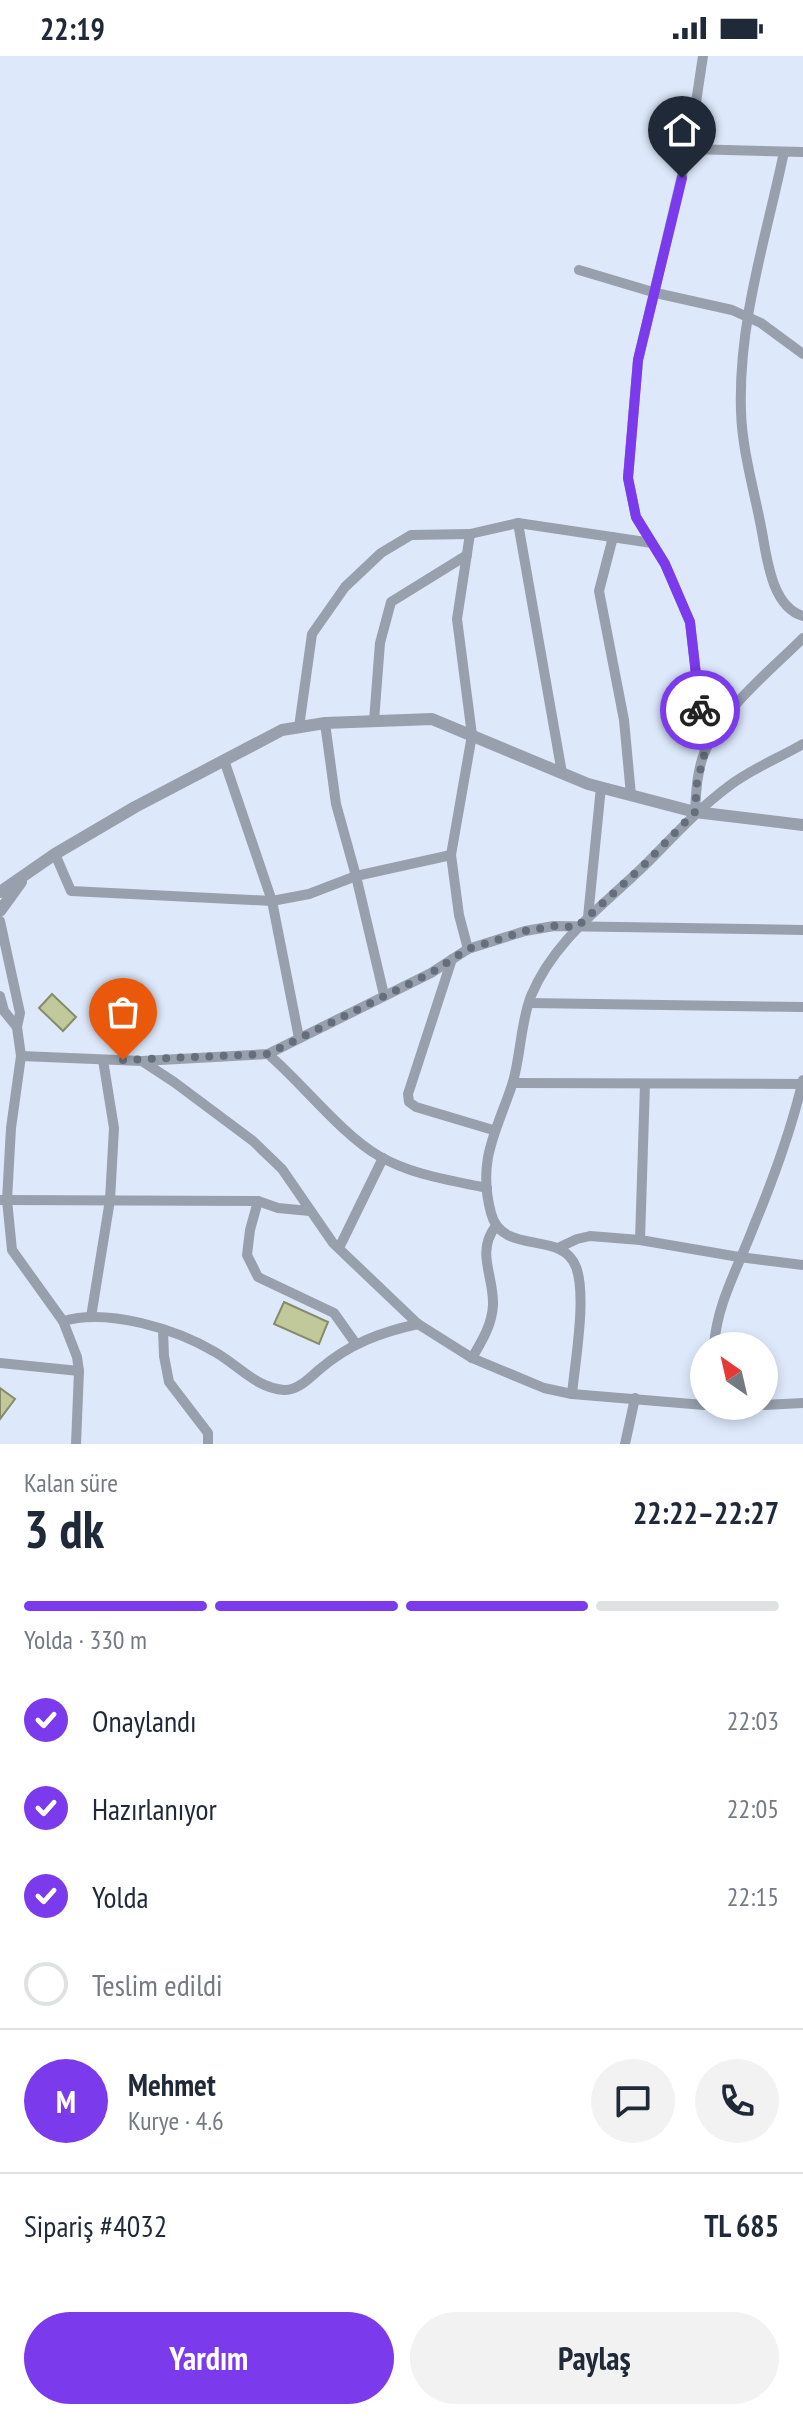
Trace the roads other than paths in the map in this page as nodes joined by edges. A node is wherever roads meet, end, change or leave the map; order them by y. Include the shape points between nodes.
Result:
1 (703, 56) edge
2 (689, 149) junction
3 (784, 152) junction
4 (803, 152) edge
5 (579, 270) dead end
6 (656, 293) junction
7 (746, 317) junction
8 (803, 354) edge
9 (518, 523) junction
10 (470, 534) junction
11 (613, 537) junction
12 (652, 543) junction
13 (467, 555) junction
14 (803, 616) edge
15 (803, 638) edge
16 (374, 721) junction
17 (325, 723) junction
18 (299, 727) junction
19 (472, 735) junction
20 (803, 744) edge
21 (705, 752) junction
22 (224, 760) junction
23 (562, 773) junction
24 (601, 787) junction
25 (631, 795) junction
26 (695, 812) junction
27 (803, 825) edge
28 (55, 854) junction
29 (451, 855) junction
30 (356, 876) junction
31 (25, 877) junction
32 (0, 892) edge
33 (272, 901) junction
34 (0, 911) edge
35 (588, 917) junction
36 (0, 921) edge
37 (577, 927) junction
38 (803, 930) edge
39 (468, 949) junction
40 (452, 959) junction
41 (384, 995) junction
42 (0, 996) edge
43 (529, 1003) junction
44 (803, 1007) edge
45 (17, 1027) junction
46 (299, 1038) junction
47 (268, 1054) junction
48 (21, 1056) junction
49 (103, 1060) junction
50 (142, 1061) junction
51 (513, 1083) junction
52 (803, 1083) edge
53 (645, 1084) junction
54 (493, 1130) junction
55 (383, 1158) junction
56 (487, 1188) junction
57 (3, 1200) edge
58 (110, 1200) junction
59 (258, 1201) junction
60 (310, 1211) junction
61 (495, 1227) junction
62 (640, 1240) junction
63 (339, 1248) junction
64 (558, 1248) junction
65 (739, 1257) junction
66 (803, 1265) edge
67 (91, 1317) junction
68 (63, 1321) junction
69 (418, 1324) junction
70 (163, 1330) junction
71 (716, 1332) edge
72 (356, 1344) junction
73 (472, 1358) junction
74 (0, 1363) edge
75 (79, 1371) junction
76 (572, 1394) junction
77 (635, 1398) junction
78 (803, 1403) edge
79 (690, 1404) edge
80 (778, 1404) edge
81 (76, 1444) edge
82 (208, 1444) edge
83 (625, 1444) edge

1 - 2 street
2 - 3 street
2 - 6 street
3 - 4 street
3 - 7 street
5 - 6 street
6 - 7 street
6 - 12 street via 638,360 628,478 636,517
7 - 8 street
7 - 14 street via 741,414 771,579 787,605
9 - 10 street
9 - 11 street
9 - 23 street
10 - 13 street
10 - 18 street via 411,535 381,553 345,587 312,634
11 - 12 street
11 - 25 street via 599,591 624,720
12 - 21 street via 690,622
13 - 16 street via 391,602 380,643
13 - 19 street via 457,619
15 - 21 street via 726,716
16 - 17 street
16 - 19 street via 432,719
17 - 18 street
17 - 30 street via 336,804
18 - 22 street via 282,730
19 - 23 street
19 - 29 street
20 - 26 street
21 - 26 street
22 - 28 street
22 - 33 street
23 - 24 street
24 - 25 street
24 - 35 street
25 - 26 street
26 - 27 street
26 - 35 street
28 - 31 street
28 - 33 street via 71,891
29 - 30 street
29 - 39 street
30 - 33 street
30 - 41 street
31 - 32 street
31 - 34 street
33 - 46 street
35 - 37 street
36 - 45 street via 20,1013
37 - 38 street
37 - 39 street via 525,931
37 - 43 street via 554,954
39 - 40 street
40 - 41 street
40 - 54 street via 409,1102
41 - 46 street
42 - 45 street
43 - 44 street
43 - 51 street
45 - 48 street
46 - 47 street
47 - 50 street
47 - 55 street via 359,1142
48 - 49 street
48 - 57 street
49 - 50 street
49 - 58 street via 114,1128
50 - 60 street via 253,1141 282,1169
51 - 53 street
51 - 54 street
52 - 53 street
52 - 65 street
53 - 62 street
54 - 56 street
55 - 56 street via 418,1174
55 - 63 street
56 - 61 street
57 - 58 street
57 - 68 street via 12,1250
58 - 59 street
58 - 67 street
59 - 60 street
59 - 72 street via 247,1255 258,1277 334,1313
60 - 63 street
61 - 64 street via 519,1241
61 - 73 street via 485,1251 493,1310
62 - 64 street via 590,1236
62 - 65 street
63 - 69 street
64 - 76 street via 576,1265 581,1287
65 - 66 street
65 - 71 street
67 - 68 street
67 - 70 street
68 - 75 street
69 - 72 street
69 - 73 street
70 - 72 street via 215,1352 267,1387 283,1390 304,1382
70 - 82 street via 169,1382 208,1433
73 - 76 street
74 - 75 street
75 - 81 street
76 - 77 street
77 - 79 street
77 - 83 street
78 - 80 street

